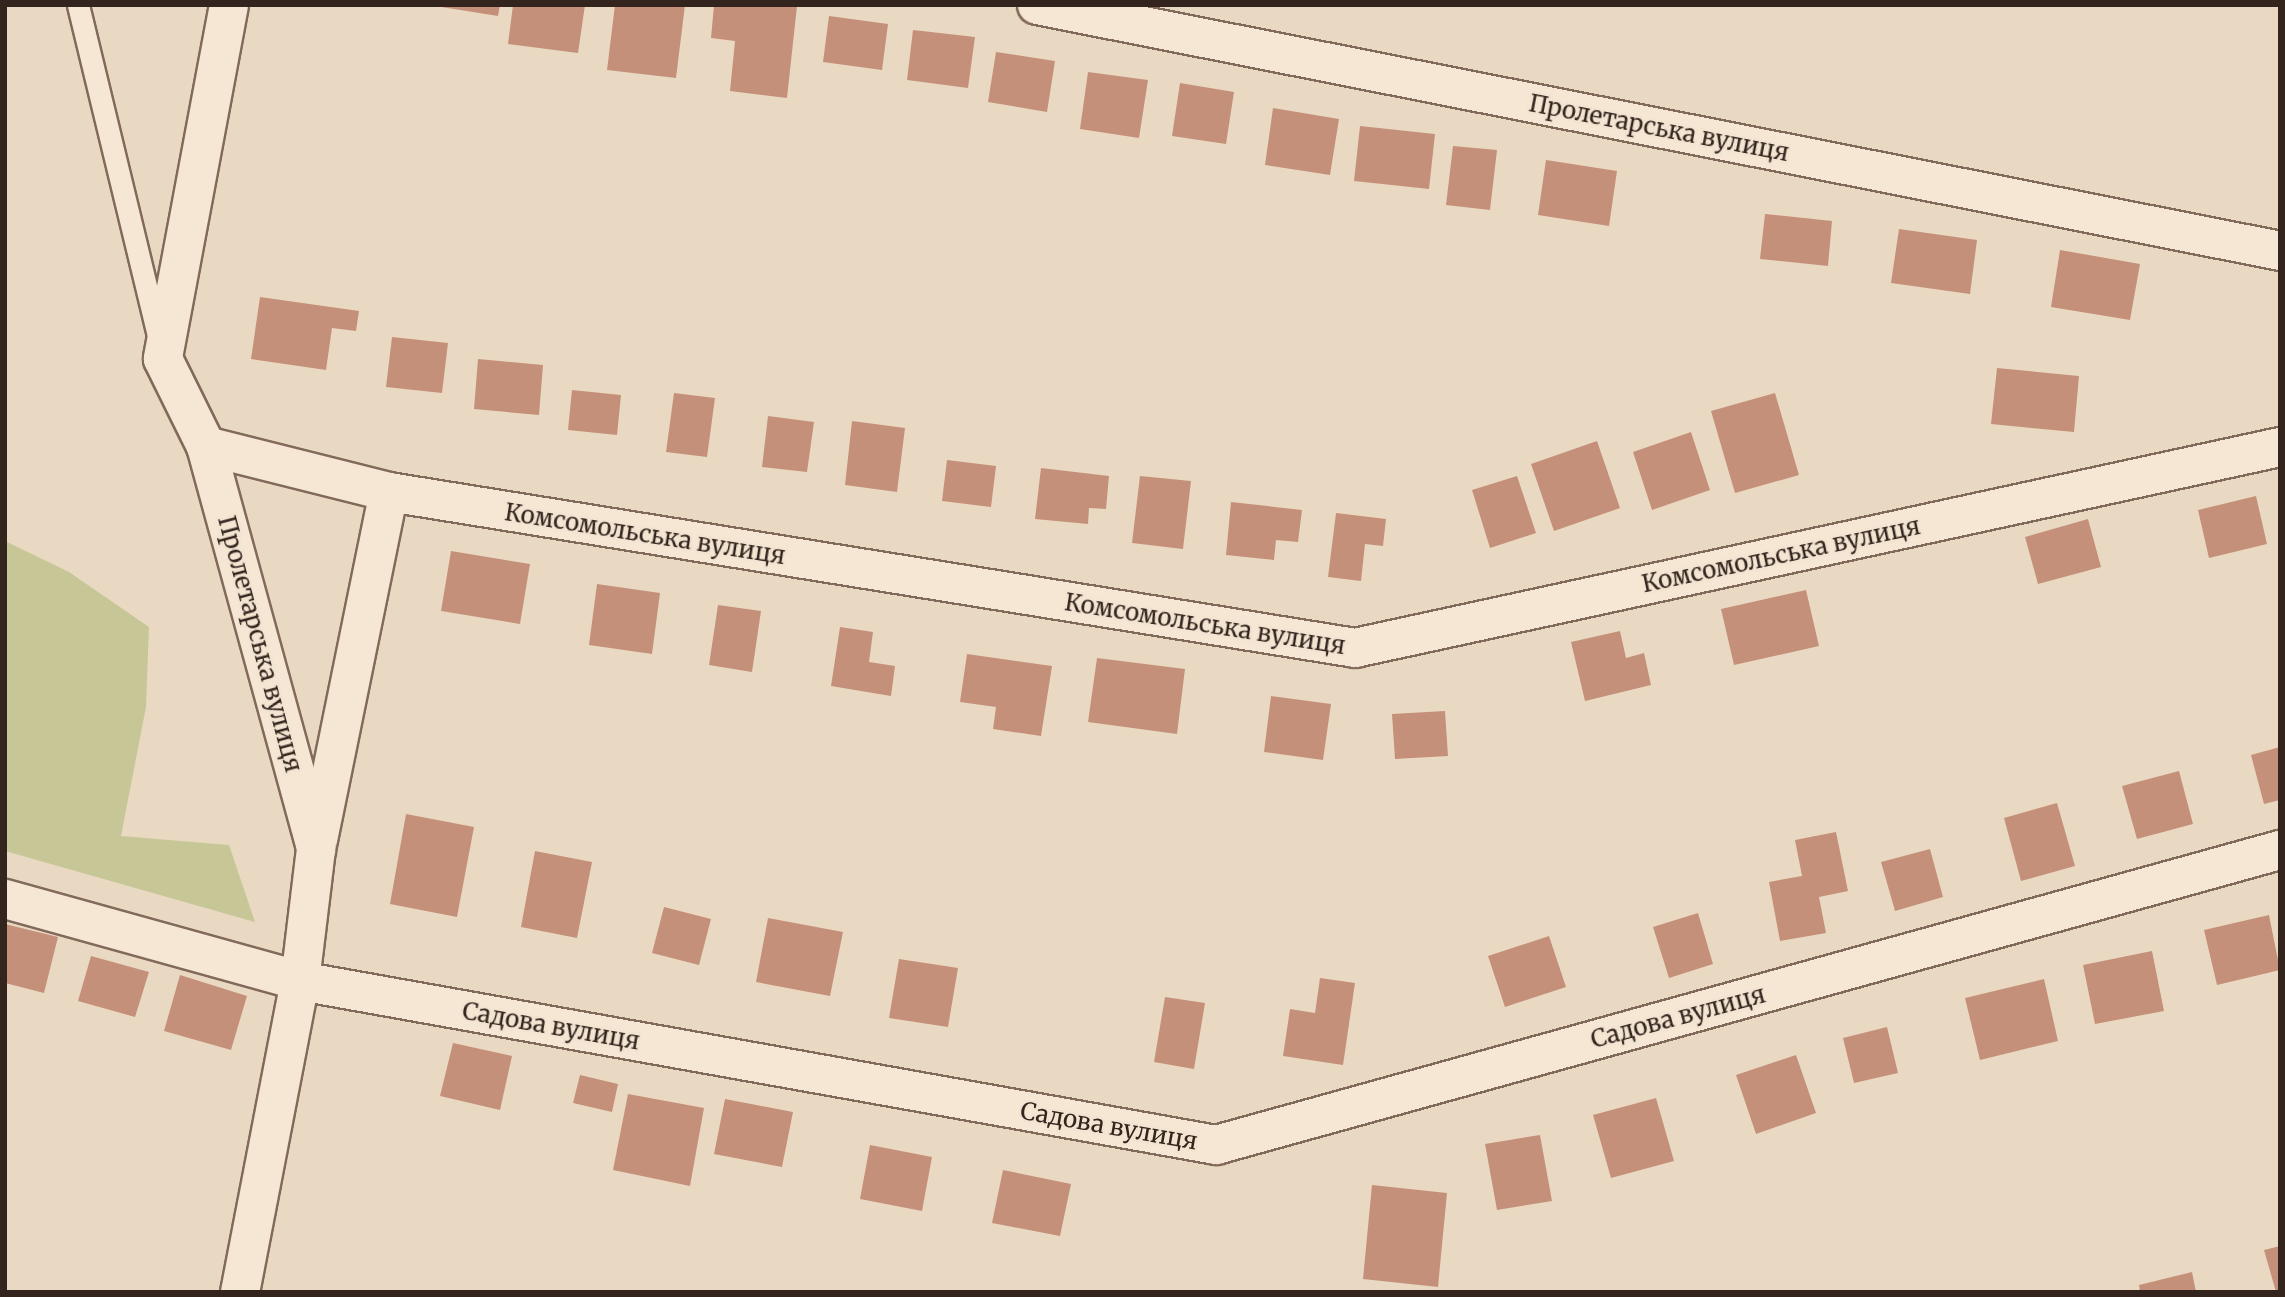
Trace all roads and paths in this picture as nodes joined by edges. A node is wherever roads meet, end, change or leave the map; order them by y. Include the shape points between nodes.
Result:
1 (78, 5) edge
2 (229, 5) edge
3 (1037, 5) edge
4 (2280, 251) edge
5 (163, 359) junction
6 (206, 446) junction
7 (2280, 447) edge
8 (389, 492) junction
9 (316, 849) junction
10 (2280, 850) edge
11 (5, 899) edge
12 (300, 981) junction
13 (240, 1292) edge

1 - 5 lane
2 - 5 street
3 - 4 street, Пролетарська вулиця
5 - 6 street, Пролетарська вулиця
6 - 8 street, Комсомольська вулиця
6 - 9 street, Пролетарська вулиця
7 - 8 street, Комсомольська вулиця via 1355,648
8 - 9 street
9 - 12 street, Пролетарська вулиця
10 - 12 street, Садова вулиця via 1216,1145
11 - 12 street, Садова вулиця
12 - 13 street, Пролетарська вулиця

